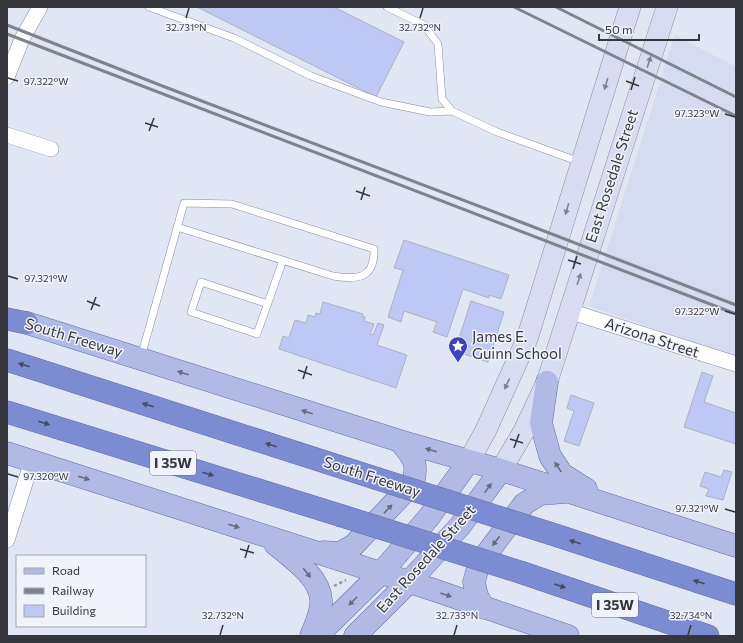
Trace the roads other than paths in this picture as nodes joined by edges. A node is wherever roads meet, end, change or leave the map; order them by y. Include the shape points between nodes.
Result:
1 (40, 7) edge
2 (149, 7) edge
3 (387, 7) edge
4 (630, 7) edge
5 (667, 7) edge
6 (7, 77) edge
7 (452, 111) junction
8 (7, 135) edge
9 (51, 149) dead end
10 (582, 162) junction
11 (177, 227) junction
12 (283, 260) junction
13 (268, 304) junction
14 (569, 311) junction
15 (14, 320) edge
16 (140, 359) junction
17 (7, 360) edge
18 (736, 364) edge
19 (547, 382) junction
20 (7, 412) edge
21 (400, 441) junction
22 (7, 453) edge
23 (32, 461) junction
24 (469, 461) junction
25 (501, 470) junction
26 (570, 492) junction
27 (612, 506) junction
28 (268, 538) junction
29 (7, 540) edge
30 (736, 546) edge
31 (311, 551) junction
32 (380, 573) junction
33 (409, 582) junction
34 (736, 594) edge
35 (484, 608) junction
36 (311, 636) edge
37 (317, 636) edge
38 (355, 636) edge
39 (568, 636) edge
40 (708, 636) edge

1 - 6 street via 22,39
2 - 7 lane via 234,38 311,76 381,102 430,112
3 - 7 lane via 424,25 438,44 442,99
4 -> 10 main road, East Rosedale Street
14 -> 5 main road, East Rosedale Street
7 - 10 lane via 497,132
8 - 9 street
10 -> 24 main road, East Rosedale Street via 525,344
11 - 12 lane
11 - 12 lane via 184,202 232,204 374,249 371,268 363,276 350,279
11 - 16 lane
12 - 13 lane
13 - 13 lane via 257,334 191,312 201,282
14 - 18 street, Arizona Street
14 - 19 main road, East Rosedale Street
15 - 16 main road, South Freeway
21 -> 16 main road, South Freeway
34 -> 17 highway, South Freeway, bridge
19 - 25 main road, East Rosedale Street via 524,431
27 -> 19 main road via 562,474 550,456 541,424
20 -> 40 highway, I 35W, bridge via 523,573
24 -> 21 main road, South Freeway
31 -> 21 main road via 340,554 354,545 413,482 416,471 413,457
22 - 23 main road
23 -> 28 main road
23 - 29 street
24 - 25 main road, South Freeway
24 - 32 main road, East Rosedale Street via 429,516
25 - 26 main road, South Freeway
33 -> 25 main road, East Rosedale Street via 460,526
26 - 27 main road, South Freeway
26 -> 35 main road via 540,494 524,504 479,564 474,582 477,596
27 - 30 main road, South Freeway
28 - 31 main road
28 -> 36 main road via 307,571 317,588 321,600 320,610
31 - 32 main road
32 - 33 main road
32 -> 37 main road, East Rosedale Street
33 -> 35 main road
33 - 38 main road, East Rosedale Street
35 - 39 main road

